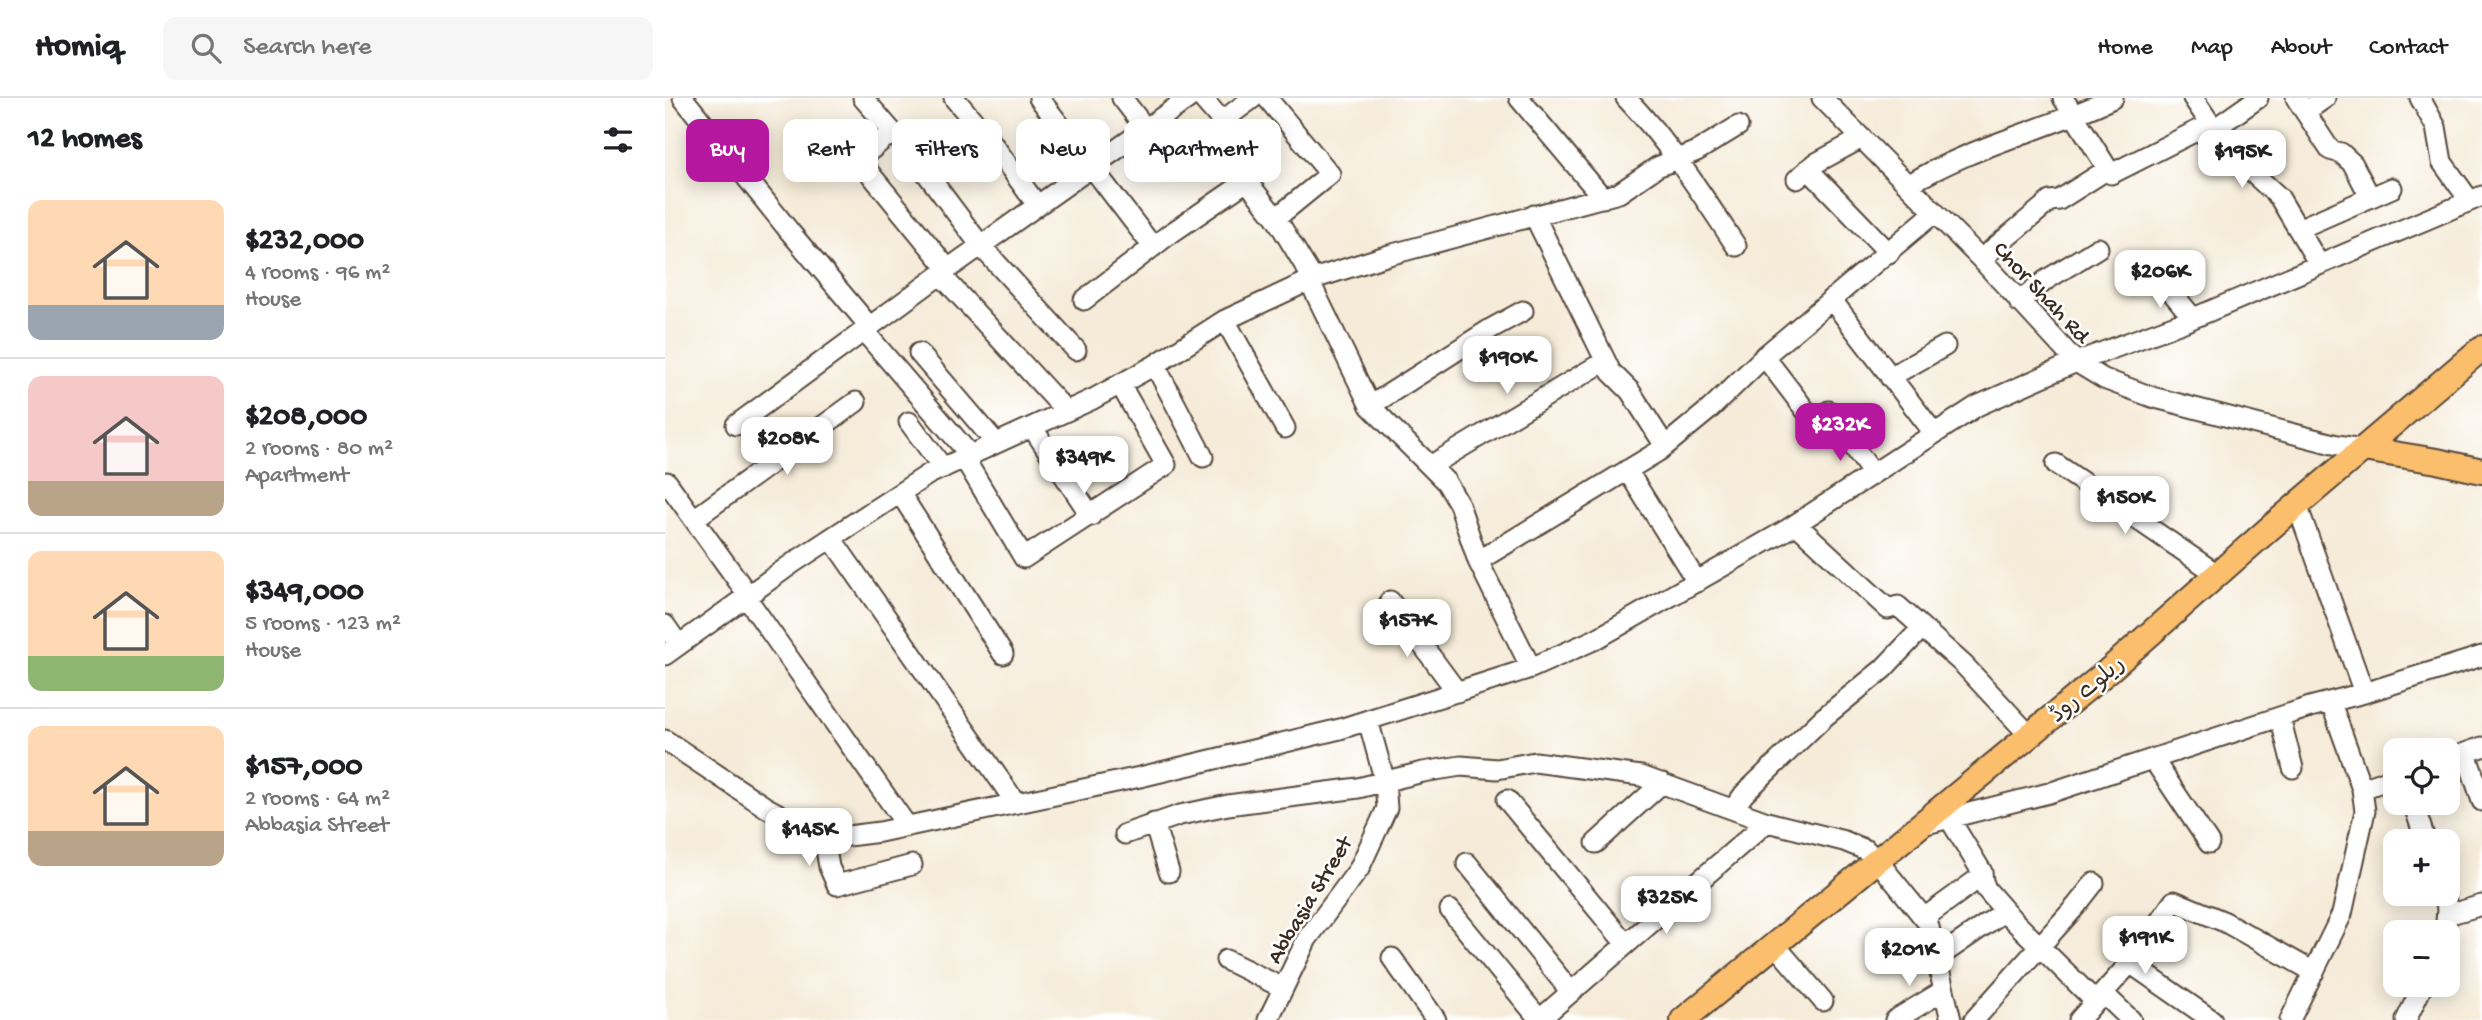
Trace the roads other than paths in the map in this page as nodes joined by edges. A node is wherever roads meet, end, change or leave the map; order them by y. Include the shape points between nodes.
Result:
1 (683, 98) edge
2 (863, 98) edge
3 (954, 98) edge
4 (1039, 98) edge
5 (1122, 98) edge
6 (1189, 98) edge
7 (1202, 98) edge
8 (1252, 98) edge
9 (1267, 98) edge
10 (1519, 98) edge
11 (1626, 98) edge
12 (2063, 98) edge
13 (2113, 98) edge
14 (2193, 98) edge
15 (2258, 98) edge
16 (2325, 98) edge
17 (2420, 98) edge
18 (1830, 101) edge
19 (2300, 105) edge
20 (2073, 117) junction
21 (1055, 119) edge
22 (1138, 119) edge
23 (1160, 119) edge
24 (1738, 126) dead end
25 (2212, 126) junction
26 (892, 131) edge
27 (892, 133) edge
28 (1862, 138) junction
29 (1677, 158) junction
30 (2108, 169) junction
31 (932, 182) edge
32 (1070, 182) edge
33 (1103, 182) edge
34 (1908, 185) junction
35 (2392, 188) dead end
36 (2370, 197) junction
37 (1603, 198) junction
38 (2476, 198) edge
39 (1037, 205) junction
40 (1934, 213) junction
41 (1534, 215) junction
42 (1276, 218) junction
43 (2298, 229) junction
44 (981, 246) junction
45 (1736, 246) dead end
46 (1153, 247) junction
47 (2098, 248) dead end
48 (1889, 253) junction
49 (1981, 259) junction
50 (2319, 264) junction
51 (945, 272) junction
52 (2159, 277) dead end
53 (1311, 280) junction
54 (1832, 299) junction
55 (1084, 300) dead end
56 (2019, 302) junction
57 (1523, 311) dead end
58 (2193, 318) junction
59 (1225, 320) junction
60 (867, 329) junction
61 (1945, 346) dead end
62 (2482, 348) edge
63 (1076, 350) dead end
64 (919, 353) dead end
65 (1764, 356) junction
66 (1605, 361) junction
67 (2076, 362) junction
68 (1155, 365) junction
69 (1890, 377) junction
70 (1120, 384) junction
71 (856, 402) dead end
72 (1370, 406) junction
73 (1066, 411) junction
74 (909, 422) dead end
75 (736, 425) dead end
76 (1032, 427) junction
77 (1286, 428) dead end
78 (1934, 433) junction
79 (996, 443) junction
80 (1665, 446) junction
81 (2363, 449) junction
82 (967, 456) junction
83 (1203, 457) dead end
84 (2056, 464) dead end
85 (1430, 466) junction
86 (943, 468) junction
87 (1627, 470) junction
88 (2482, 471) edge
89 (1872, 473) junction
90 (667, 482) dead end
91 (900, 493) junction
92 (2297, 505) junction
93 (1091, 516) junction
94 (694, 519) junction
95 (1796, 524) junction
96 (831, 538) junction
97 (1478, 561) junction
98 (2217, 575) junction
99 (1697, 582) junction
100 (747, 596) junction
101 (1390, 601) dead end
102 (665, 625) edge
103 (1922, 628) junction
104 (672, 650) edge
105 (1003, 654) dead end
106 (2482, 656) edge
107 (1531, 668) junction
108 (1457, 692) junction
109 (2364, 694) junction
110 (2332, 703) junction
111 (2280, 717) junction
112 (1368, 720) junction
113 (2030, 736) junction
114 (665, 740) edge
115 (2465, 753) edge
116 (2153, 759) junction
117 (2293, 768) dead end
118 (1385, 782) junction
119 (2383, 782) edge
120 (1662, 783) junction
121 (2362, 789) junction
122 (1507, 800) dead end
123 (2482, 801) edge
124 (1016, 803) junction
125 (1734, 808) junction
126 (1949, 818) junction
127 (1767, 822) junction
128 (1154, 823) junction
129 (907, 826) junction
130 (1917, 827) junction
131 (1125, 834) dead end
132 (824, 837) junction
133 (1596, 843) dead end
134 (2209, 843) dead end
135 (1877, 860) junction
136 (1467, 863) dead end
137 (912, 865) dead end
138 (1169, 872) dead end
139 (1983, 876) junction
140 (2094, 883) dead end
141 (2482, 905) edge
142 (1450, 910) dead end
143 (2005, 911) junction
144 (1924, 918) junction
145 (2454, 920) edge
146 (1626, 944) junction
147 (1775, 945) junction
148 (2039, 946) junction
149 (1392, 958) dead end
150 (1937, 958) junction
151 (1226, 960) dead end
152 (2130, 962) junction
153 (2314, 972) junction
154 (1283, 988) junction
155 (1943, 991) junction
156 (1571, 992) junction
157 (2417, 997) edge
158 (2100, 998) junction
159 (1823, 1001) dead end
160 (1688, 1019) edge
161 (1268, 1020) edge
162 (1436, 1020) edge
163 (1539, 1020) edge
164 (1895, 1020) edge
165 (1951, 1020) edge
166 (1974, 1020) edge
167 (2079, 1020) edge
168 (2131, 1020) edge
169 (2212, 1020) edge
170 (2290, 1020) edge
171 (2406, 1020) edge

1 - 60 street
2 - 26 street
3 - 39 street
4 - 21 street
5 - 22 street
6 - 23 street
7 - 8 street via 1222,121
9 - 42 street via 1330,174
10 - 37 street
11 - 29 street
12 - 20 street
13 - 20 street
14 - 25 street
15 - 25 street
16 - 19 street
17 - 38 street via 2435,127 2442,162
18 - 28 street, Chor Shah Rd
19 - 36 street via 2330,150 2353,164
20 - 30 street
20 - 34 street via 1937,167
24 - 29 street
25 - 30 street via 2111,174
25 - 43 street via 2279,197
27 - 51 street via 859,160
28 - 34 street, Chor Shah Rd
28 - 48 street via 1803,174
29 - 37 street
29 - 45 street
30 - 49 street via 2050,201
31 - 44 street
32 - 39 street
33 - 46 street
34 - 40 street, Chor Shah Rd
35 - 36 street
36 - 43 street
37 - 41 street
38 - 50 street
39 - 44 street
40 - 48 street
40 - 49 street, Chor Shah Rd
41 - 53 street
41 - 66 street
42 - 46 street via 1243,176
42 - 53 street
43 - 50 street
44 - 51 street
44 - 63 street
46 - 55 street
47 - 56 street
48 - 54 street
49 - 56 street, Chor Shah Rd
50 - 58 street
51 - 60 street
51 - 73 street
52 - 58 street
53 - 59 street
53 - 72 street
54 - 65 street
54 - 69 street
56 - 67 street, Chor Shah Rd
57 - 72 street
58 - 67 street
59 - 68 street
59 - 77 street
60 - 75 street
60 - 82 street
61 - 69 street
62 - 81 main road, ریلوے روڈ
64 - 79 street
65 - 80 street via 1710,410
65 - 89 street via 1816,424 1829,411
66 - 80 street
66 - 85 street
67 - 78 street via 1977,406
67 - 81 street, Chor Shah Rd via 2104,379 2152,397
68 - 70 street
68 - 83 street
69 - 78 street
70 - 73 street
70 - 93 street via 1165,465
71 - 94 street
72 - 85 street
73 - 76 street
74 - 86 street
76 - 79 street
76 - 93 street
78 - 89 street
79 - 82 street
80 - 87 street
81 - 88 main road
81 - 92 main road, ریلوے روڈ
82 - 86 street
82 - 93 street via 1024,558
84 - 98 street
85 - 97 street via 1459,504
86 - 91 street
87 - 97 street
87 - 99 street
89 - 95 street
90 - 94 street
91 - 96 street
91 - 105 street
92 - 98 main road, ریلوے روڈ
92 - 109 street
94 - 100 street
95 - 99 street
95 - 103 street via 1888,610 1898,606
96 - 100 street
96 - 124 street
97 - 107 street
98 - 113 main road, ریلوے روڈ
99 - 107 street via 1596,639
100 - 104 street
100 - 129 street
101 - 108 street
102 - 104 street
103 - 113 street via 1964,665
103 - 125 street
106 - 109 street
107 - 108 street
108 - 112 street
109 - 110 street
110 - 111 street
110 - 121 street
111 - 116 street
111 - 117 street
112 - 118 street, Abbasia Street
112 - 124 street via 1252,751
113 - 130 main road, ریلوے روڈ
114 - 132 street via 767,808
115 - 123 street
116 - 126 street via 2049,793
116 - 134 street
118 - 120 street via 1461,766 1497,769 1535,762
118 - 128 street via 1228,805
118 - 154 street, Abbasia Street via 1387,808 1359,869 1307,939
119 - 121 street
120 - 125 street
120 - 133 street
121 - 153 street via 2365,811 2342,914
122 - 146 street
124 - 129 street
125 - 127 street
126 - 130 street
126 - 139 street
127 - 135 street via 1845,841
127 - 146 street
128 - 131 street
128 - 138 street
129 - 132 street
130 - 135 main road, ریلوے روڈ
132 - 137 street via 837,885
135 - 144 street
135 - 147 main road, ریلوے روڈ
136 - 156 street
139 - 143 street via 1986,889
139 - 144 street
140 - 148 street
141 - 145 street
142 - 163 street
143 - 148 street
143 - 150 street
144 - 150 street
146 - 156 street
147 - 159 street
147 - 160 main road, ریلوے روڈ
148 - 158 street
148 - 166 street
149 - 162 street
150 - 155 street
151 - 154 street
152 - 153 street via 2174,901 2225,922
152 - 158 street
152 - 169 street
153 - 170 street
154 - 161 street, Abbasia Street
155 - 164 street
155 - 165 street
156 - 163 street
157 - 171 street
158 - 167 street
158 - 168 street

